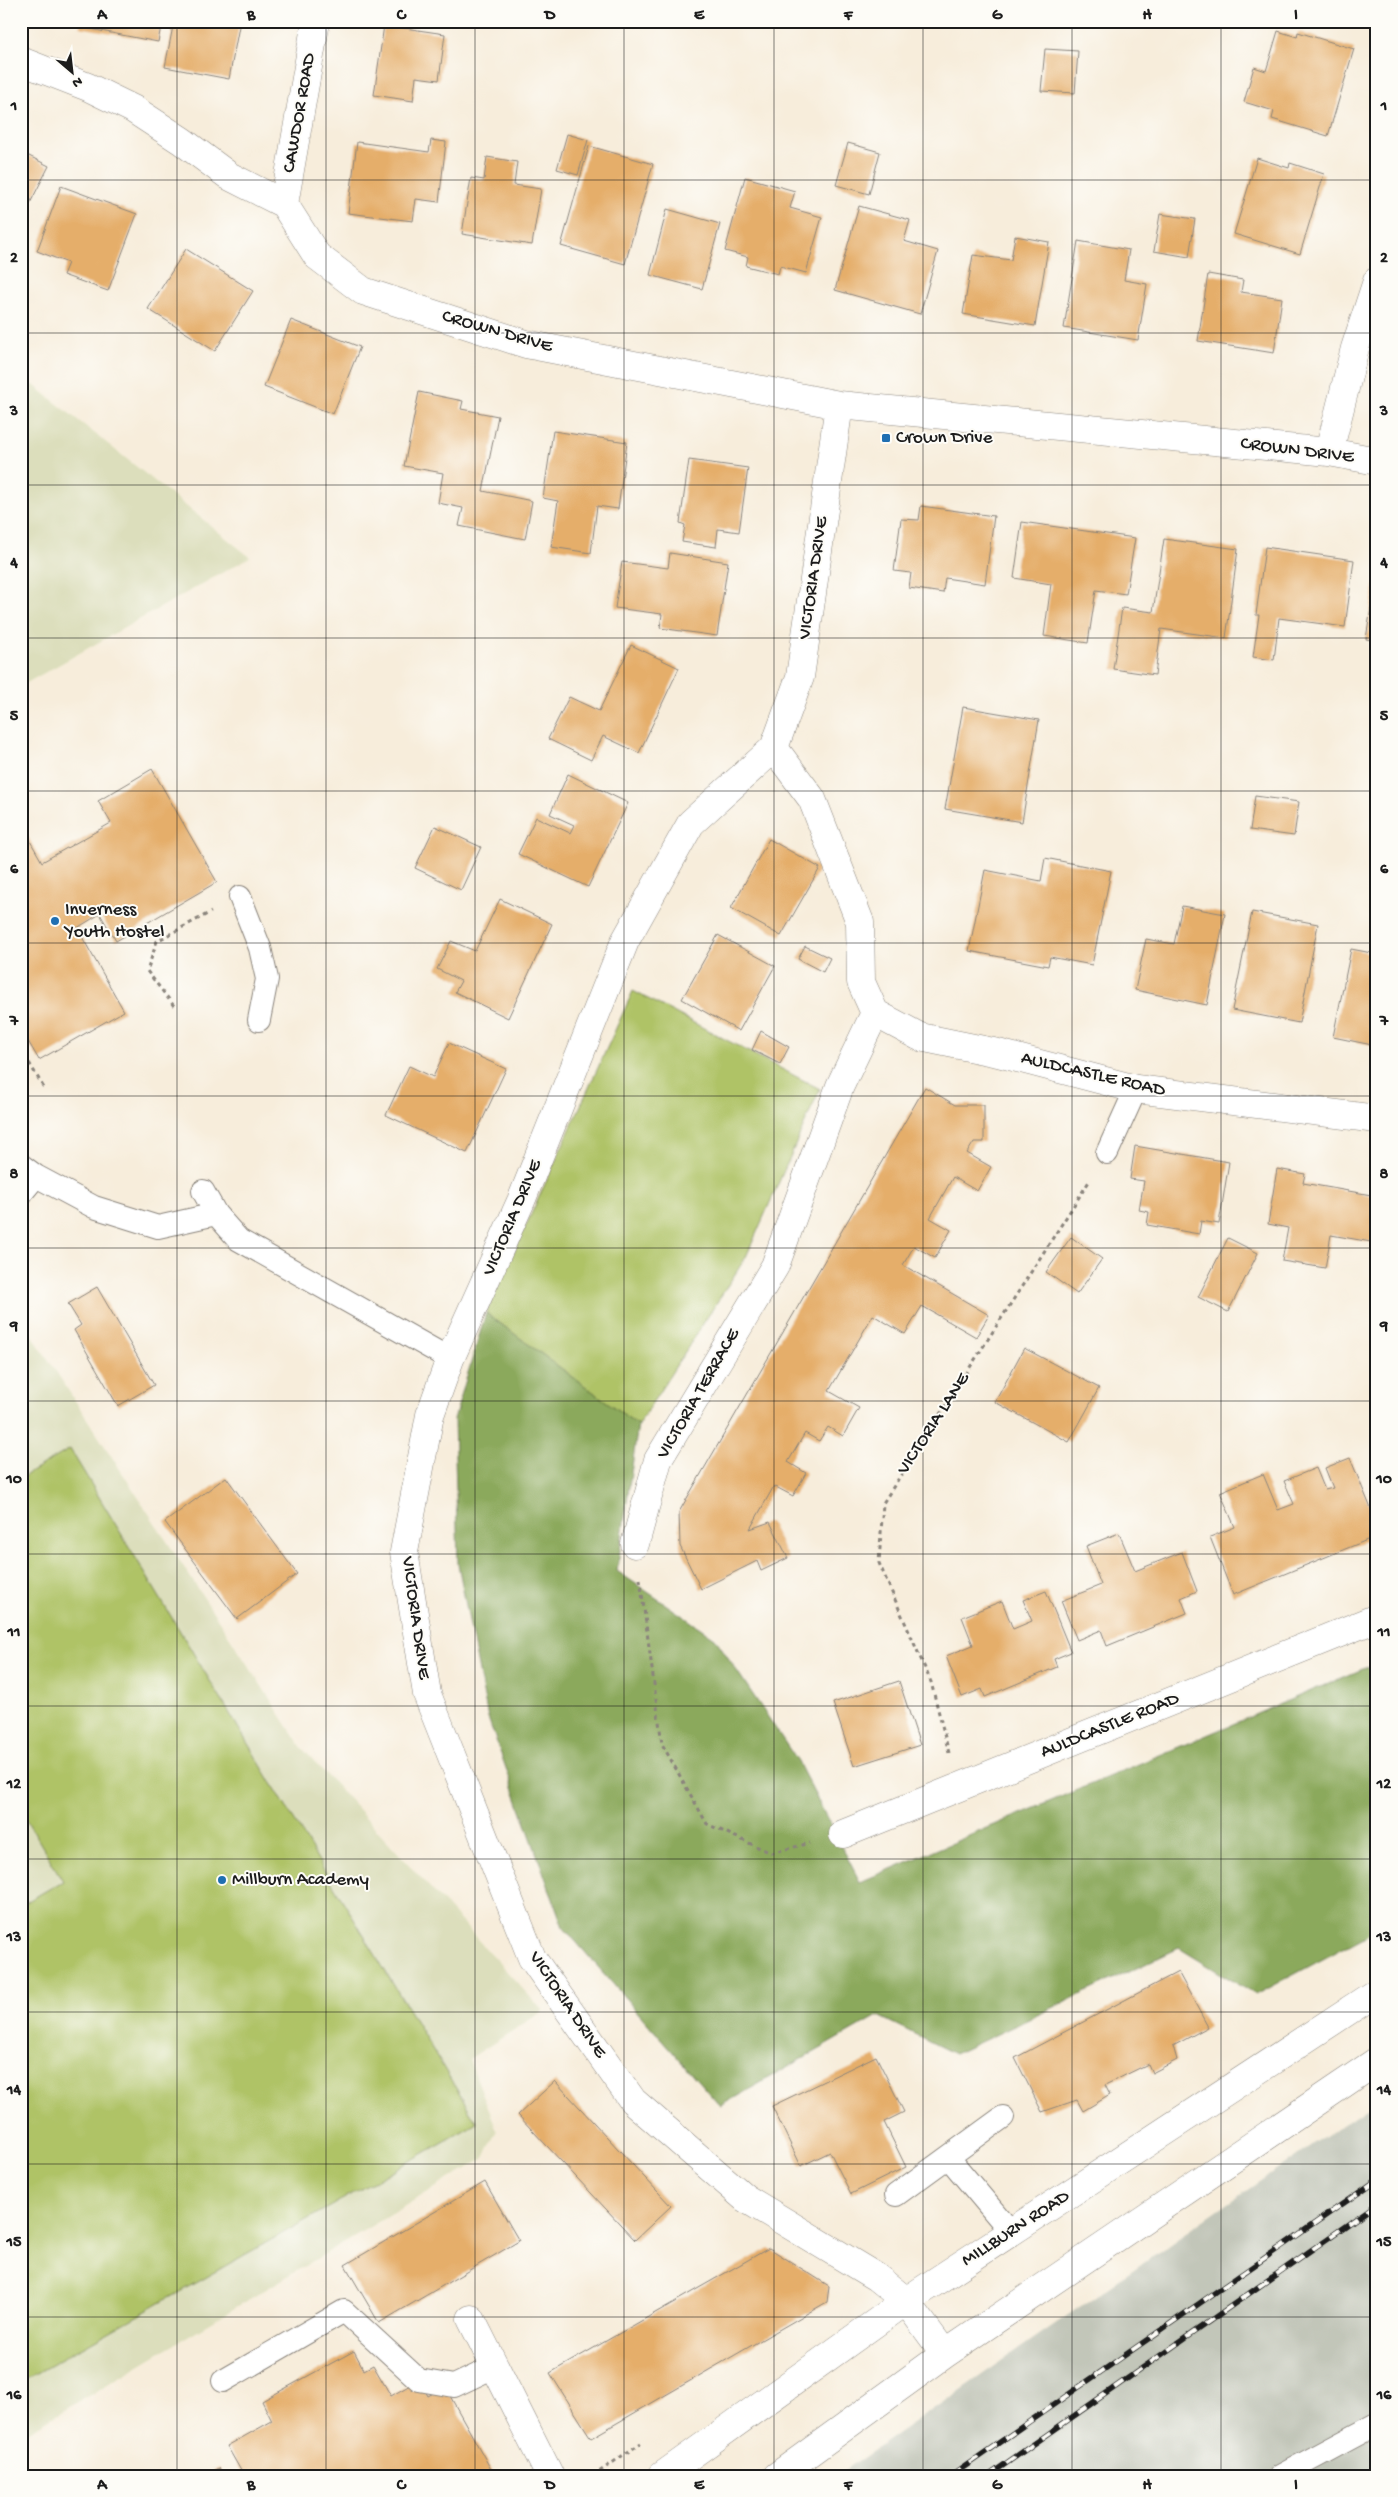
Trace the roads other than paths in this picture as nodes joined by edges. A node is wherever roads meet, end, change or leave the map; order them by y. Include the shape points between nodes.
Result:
1 (316, 21) edge
2 (21, 61) edge
3 (284, 204) junction
4 (1377, 281) edge
5 (839, 405) junction
6 (1330, 452) junction
7 (1377, 461) edge
8 (774, 748) junction
9 (240, 897) road end
10 (875, 1013) junction
11 (259, 1020) dead end
12 (1136, 1089) junction
13 (1377, 1119) edge
14 (1108, 1152) road end
15 (29, 1171) edge
16 (203, 1191) dead end
17 (21, 1194) edge
18 (216, 1214) junction
19 (450, 1359) junction
20 (635, 1544) road end
21 (1377, 1618) edge
22 (843, 1834) road end
23 (1377, 1992) edge
24 (1377, 2061) edge
25 (1002, 2117) dead end
26 (948, 2158) junction
27 (896, 2195) dead end
28 (1012, 2232) junction
29 (906, 2301) junction
30 (471, 2319) dead end
31 (946, 2354) junction
32 (494, 2367) junction
33 (223, 2381) dead end
34 (1377, 2424) edge
35 (550, 2476) edge
36 (662, 2476) edge
37 (777, 2476) edge
38 (1280, 2476) edge

1 - 3 street, CAWDOR ROAD
2 - 3 street via 133,109 229,176
3 - 5 street, CROWN DRIVE via 317,256 363,291 526,344
4 - 6 street via 1355,348
5 - 6 street, CROWN DRIVE
5 - 8 street, VICTORIA DRIVE via 800,677
6 - 7 street, CROWN DRIVE
8 - 10 street via 812,799 860,922 861,982
8 - 19 street, VICTORIA DRIVE via 691,823 626,941 521,1201
9 - 11 lane via 260,948 267,979
10 - 12 street, AULDCASTLE ROAD via 920,1037 998,1053
10 - 20 street, VICTORIA TERRACE via 840,1086 775,1266 658,1460
12 - 13 street, AULDCASTLE ROAD
12 - 14 lane
15 - 17 lane
15 - 18 lane via 94,1207 158,1227
16 - 18 lane
18 - 19 lane via 239,1240
19 - 29 street, VICTORIA DRIVE via 430,1415 404,1552 427,1694 532,1958 633,2101 746,2198 876,2277
21 - 22 street, AULDCASTLE ROAD
23 - 28 street, MILLBURN ROAD
24 - 31 street
25 - 26 lane
26 - 27 lane
26 - 28 lane
28 - 29 street, MILLBURN ROAD
29 - 31 street, VICTORIA DRIVE
29 - 36 street, MILLBURN ROAD
30 - 32 street
31 - 37 street
32 - 33 lane via 454,2386 419,2380 344,2312
32 - 35 street
34 - 38 lane

